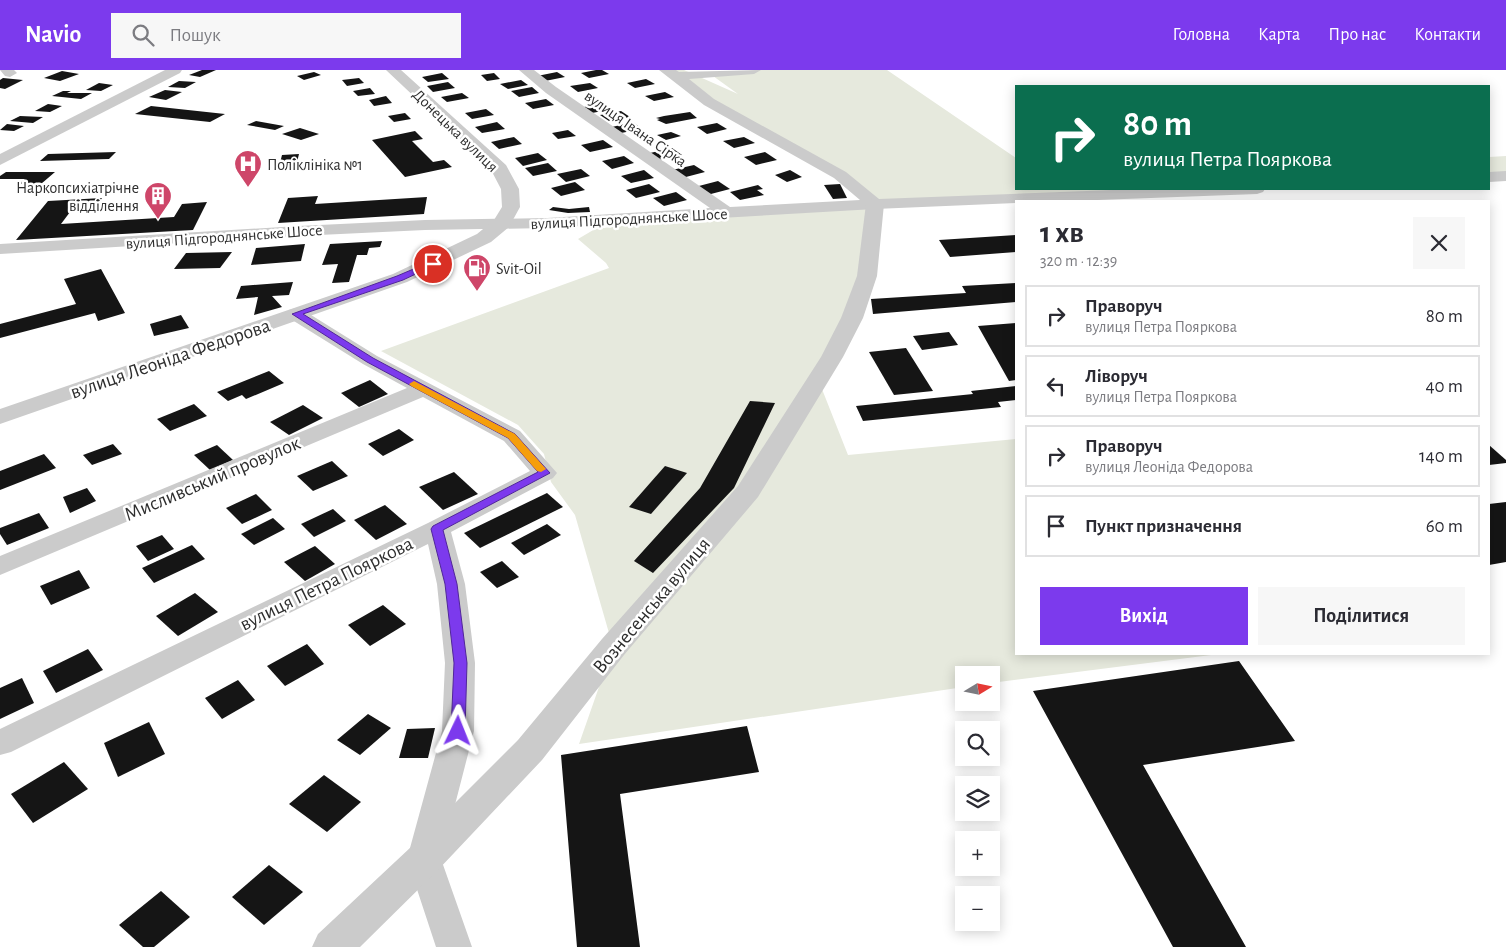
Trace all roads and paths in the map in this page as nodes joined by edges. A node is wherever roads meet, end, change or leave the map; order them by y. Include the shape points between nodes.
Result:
1 (175, 70) edge
2 (392, 70) edge
3 (526, 70) edge
4 (754, 70) edge
5 (671, 73) edge
6 (0, 160) edge
7 (1506, 176) edge
8 (1490, 177) edge
9 (1231, 190) edge
10 (874, 204) junction
11 (727, 213) junction
12 (502, 223) junction
13 (0, 249) edge
14 (296, 314) junction
15 (424, 389) junction
16 (0, 417) edge
17 (437, 529) junction
18 (0, 566) edge
19 (0, 743) edge
20 (424, 859) junction
21 (332, 947) edge
22 (454, 947) edge

1 - 6 street
2 - 12 street, Донецька вулиця via 497,165 510,189 511,208
3 - 11 street, вулиця Івана Сірка
4 - 5 street
5 - 10 street via 709,102 840,175
7 - 8 street
9 - 10 street, вулиця Підгороднянське Шосе
10 - 11 street, вулиця Підгороднянське Шосе
10 - 20 street, Вознесенська вулиця via 868,266 858,304 832,357 748,491 613,647 530,750
11 - 12 street, вулиця Підгороднянське Шосе
12 - 13 street, вулиця Підгороднянське Шосе via 298,231
12 - 14 street, вулиця Леоніда Федорова via 484,238 433,264
14 - 15 street, вулиця Петра Пояркова
14 - 16 street, вулиця Леоніда Федорова
15 - 17 street, вулиця Петра Пояркова via 512,436 545,473
15 - 18 street, Мисливський провулок
17 - 19 street, вулиця Петра Пояркова
17 - 20 street via 451,584 460,663 458,731
20 - 21 street, Вознесенська вулиця
20 - 22 street

